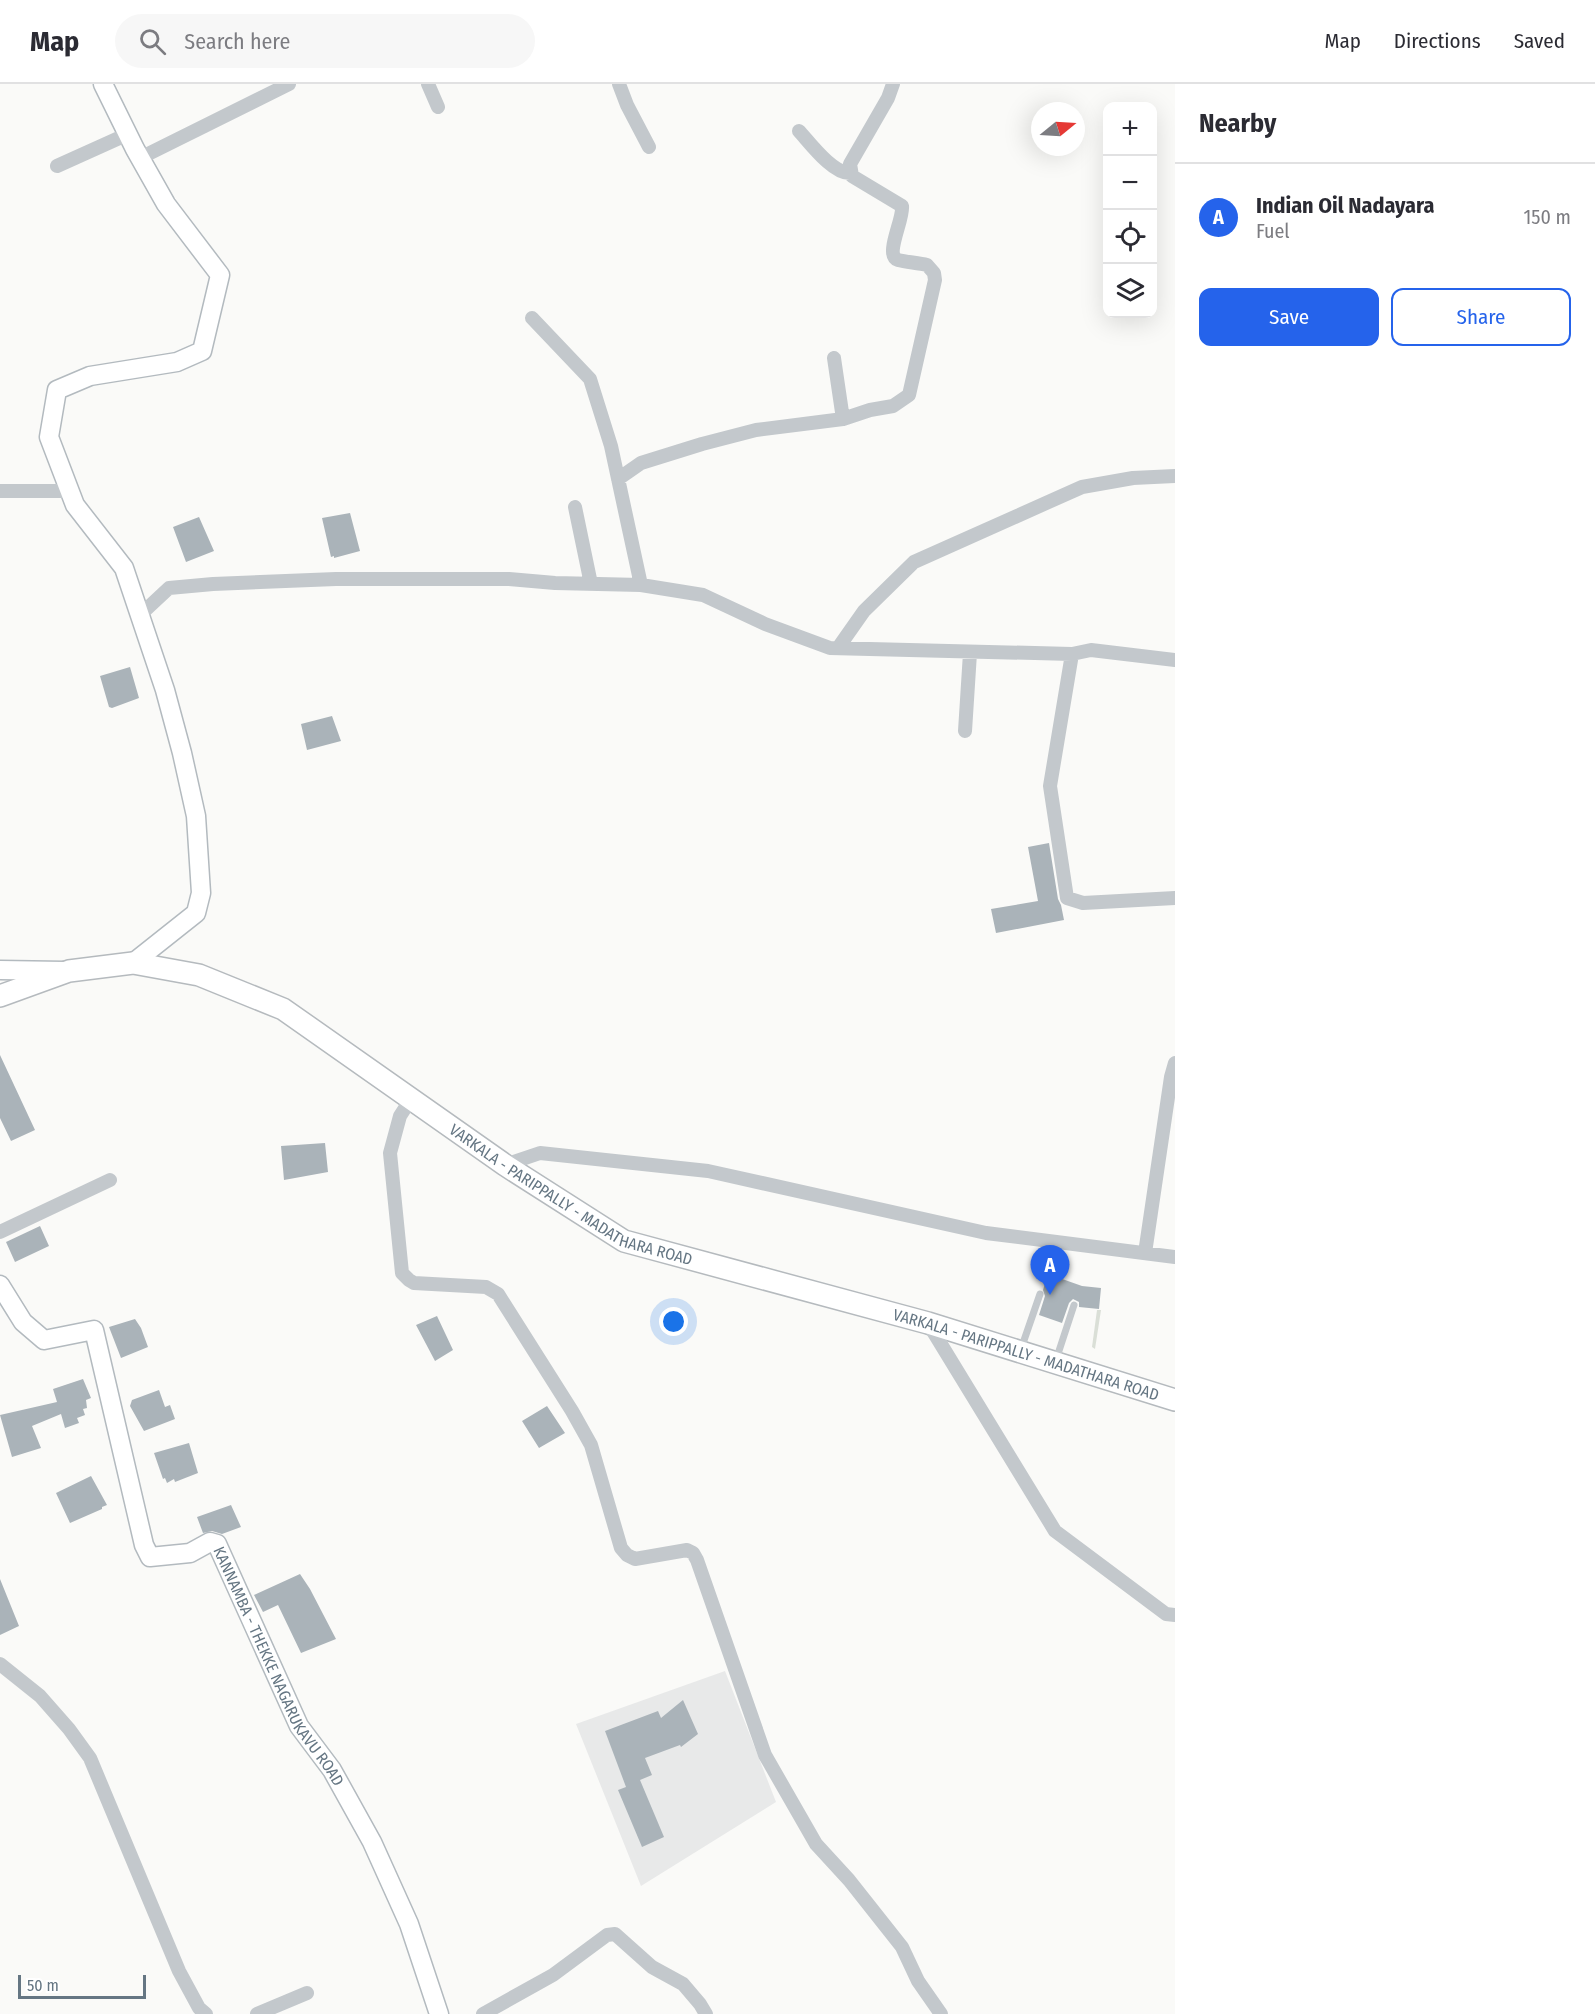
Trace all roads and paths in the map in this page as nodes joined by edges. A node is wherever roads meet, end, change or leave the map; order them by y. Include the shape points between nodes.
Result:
1 (103, 84) edge
2 (289, 84) edge
3 (428, 84) edge
4 (619, 84) edge
5 (893, 84) edge
6 (438, 107) dead end
7 (799, 131) dead end
8 (128, 134) junction
9 (649, 147) dead end
10 (140, 158) junction
11 (57, 166) dead end
12 (850, 173) junction
13 (532, 318) dead end
14 (834, 358) dead end
15 (843, 419) junction
16 (1175, 476) edge
17 (618, 479) junction
18 (0, 491) edge
19 (70, 492) junction
20 (575, 507) dead end
21 (591, 584) junction
22 (641, 585) junction
23 (139, 616) junction
24 (838, 648) junction
25 (970, 653) junction
26 (1072, 654) junction
27 (1175, 660) edge
28 (965, 731) dead end
29 (1175, 898) edge
30 (133, 963) junction
31 (0, 970) edge
32 (69, 971) junction
33 (0, 996) edge
34 (1175, 1063) edge
35 (1173, 1077) edge
36 (411, 1099) junction
37 (505, 1165) junction
38 (110, 1180) dead end
39 (0, 1232) edge
40 (1145, 1253) junction
41 (1175, 1257) edge
42 (0, 1285) edge
43 (1041, 1294) dead end
44 (1074, 1305) dead end
45 (928, 1323) junction
46 (1020, 1352) junction
47 (1055, 1363) junction
48 (1175, 1400) edge
49 (1175, 1615) edge
50 (0, 1664) edge
51 (307, 1993) dead end
52 (206, 2014) edge
53 (257, 2014) edge
54 (439, 2014) edge
55 (483, 2014) edge
56 (706, 2014) edge
57 (941, 2014) edge

1 - 8 main road
2 - 10 street
3 - 6 street
4 - 9 street
5 - 12 street via 850,164
7 - 12 street via 832,166
8 - 10 main road
8 - 11 street
10 - 19 main road via 166,204 220,275 202,351 177,362 90,376 57,390 50,437
12 - 15 street via 902,206 892,250 894,257 927,265 935,280 909,395 893,406
13 - 17 street via 590,379
14 - 15 street
15 - 17 street via 756,430 702,444 641,463
16 - 24 street via 1082,487 914,562 864,611
17 - 22 street
18 - 19 street
19 - 23 main road via 75,505 124,568
20 - 21 street
21 - 22 street
21 - 23 street via 509,579 213,584 170,588
22 - 24 street via 703,595 765,624
23 - 30 main road via 182,753 196,816 201,893 196,913
24 - 25 street
25 - 26 street
25 - 28 street
26 - 27 street via 1091,650
26 - 29 street via 1050,786 1067,898 1083,903
30 - 32 main road, VARKALA - PARIPPALLY - MADATHARA ROAD
30 - 36 main road, VARKALA - PARIPPALLY - MADATHARA ROAD via 199,975 283,1009
31 - 32 main road
32 - 33 main road, VARKALA - PARIPPALLY - MADATHARA ROAD
34 - 35 street
35 - 40 street
36 - 37 main road, VARKALA - PARIPPALLY - MADATHARA ROAD
36 - 57 street via 400,1116 390,1153 402,1273 414,1283 486,1287 498,1294 591,1445 621,1548 635,1559 687,1550 693,1554 765,1755 816,1845 902,1947 918,1981
37 - 40 street via 540,1153 708,1171 986,1233
37 - 45 main road, VARKALA - PARIPPALLY - MADATHARA ROAD via 624,1241
38 - 39 street
40 - 41 street
42 - 54 main road, KANNAMBA - THEKKE NAGARUKAVU ROAD via 23,1322 44,1341 94,1330 150,1557 190,1553 210,1542 217,1544 299,1726 332,1770 372,1842 410,1924
43 - 46 lane
44 - 47 lane
45 - 46 main road, VARKALA - PARIPPALLY - MADATHARA ROAD
45 - 49 street via 1055,1531 1166,1614
46 - 47 main road, VARKALA - PARIPPALLY - MADATHARA ROAD
47 - 48 main road, VARKALA - PARIPPALLY - MADATHARA ROAD
50 - 52 street via 40,1696 90,1758 179,1971
51 - 53 street
55 - 56 street via 553,1975 607,1935 615,1934 652,1966 683,1984

